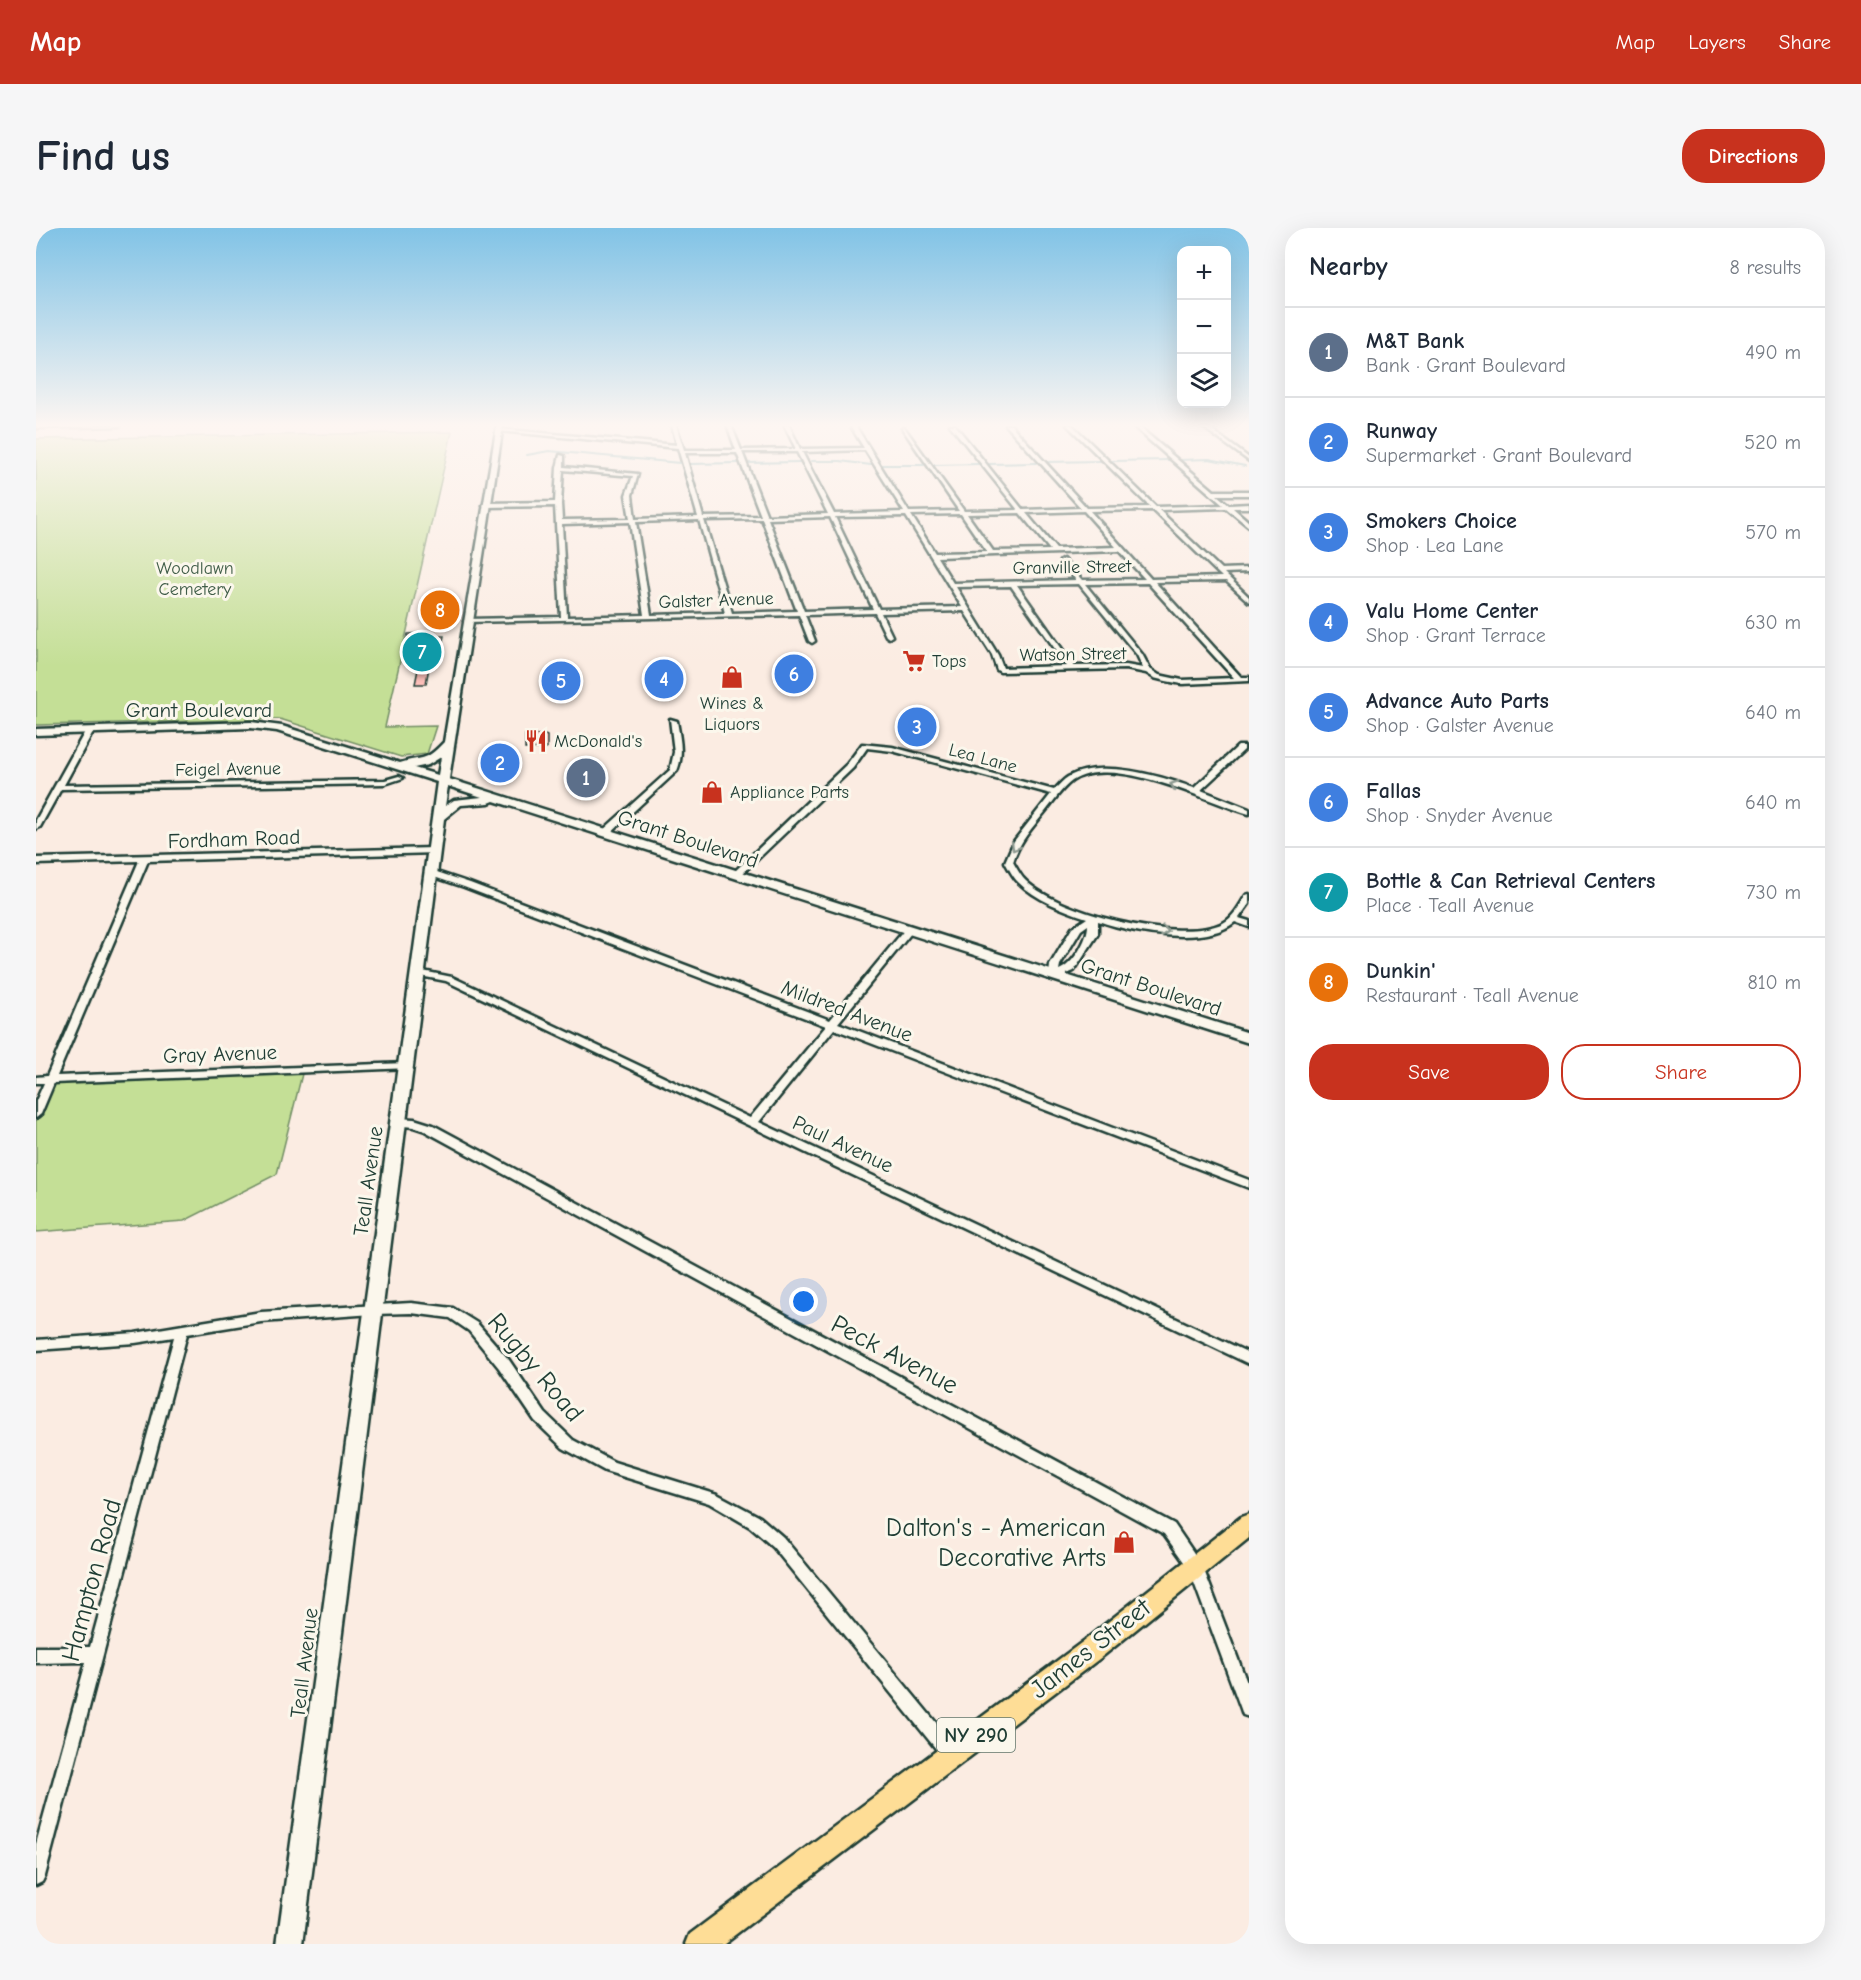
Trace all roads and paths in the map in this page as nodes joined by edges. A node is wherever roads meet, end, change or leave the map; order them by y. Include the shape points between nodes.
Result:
1 (486, 505) edge
2 (558, 505) edge
3 (631, 505) edge
4 (697, 505) edge
5 (759, 505) edge
6 (827, 505) edge
7 (901, 505) edge
8 (957, 505) edge
9 (1016, 505) edge
10 (1081, 505) edge
11 (1152, 505) edge
12 (1228, 506) junction
13 (1249, 506) edge
14 (1155, 508) junction
15 (1085, 510) junction
16 (1021, 511) junction
17 (962, 513) junction
18 (906, 514) junction
19 (832, 516) junction
20 (764, 517) junction
21 (701, 519) junction
22 (633, 521) junction
23 (560, 522) junction
24 (1249, 525) edge
25 (1121, 549) junction
26 (1054, 551) junction
27 (991, 553) junction
28 (932, 555) junction
29 (1063, 561) dead end
30 (1249, 570) edge
31 (1220, 571) junction
32 (1227, 579) junction
33 (1149, 580) junction
34 (1080, 582) junction
35 (1012, 583) junction
36 (951, 585) junction
37 (1249, 600) edge
38 (967, 609) junction
39 (878, 611) junction
40 (802, 613) junction
41 (729, 615) junction
42 (648, 617) junction
43 (564, 619) junction
44 (467, 621) junction
45 (889, 636) dead end
46 (812, 641) dead end
47 (1072, 668) junction
48 (1147, 671) junction
49 (1249, 679) edge
50 (1240, 680) junction
51 (673, 722) dead end
52 (90, 730) junction
53 (36, 732) edge
54 (449, 741) junction
55 (1241, 748) dead end
56 (393, 764) junction
57 (399, 778) dead end
58 (442, 780) junction
59 (58, 787) junction
60 (1194, 792) junction
61 (1057, 793) junction
62 (507, 801) junction
63 (1249, 812) edge
64 (438, 818) junction
65 (36, 826) edge
66 (605, 833) junction
67 (434, 851) junction
68 (144, 859) junction
69 (36, 861) edge
70 (431, 873) junction
71 (737, 874) junction
72 (1249, 897) edge
73 (1093, 918) junction
74 (1233, 919) junction
75 (1249, 924) edge
76 (909, 930) junction
77 (418, 973) junction
78 (1054, 976) junction
79 (833, 1025) junction
80 (1249, 1038) edge
81 (406, 1066) junction
82 (36, 1080) edge
83 (50, 1080) junction
84 (36, 1114) edge
85 (398, 1122) junction
86 (752, 1123) junction
87 (1249, 1184) edge
88 (373, 1309) junction
89 (182, 1330) junction
90 (36, 1345) edge
91 (1249, 1359) edge
92 (1249, 1524) edge
93 (1195, 1565) junction
94 (36, 1654) edge
95 (96, 1654) junction
96 (1249, 1709) edge
97 (951, 1754) junction
98 (36, 1876) edge
99 (290, 1944) edge
100 (700, 1944) edge

1 - 44 street, Teall Avenue
2 - 23 street
3 - 22 street
4 - 21 street
5 - 20 street
6 - 19 street
7 - 18 street
8 - 17 street
9 - 16 street
10 - 15 street
11 - 14 street
12 - 13 street
12 - 14 street
12 - 24 street
14 - 15 street
14 - 31 street
15 - 16 street
15 - 25 street
16 - 17 street
16 - 26 street
17 - 18 street
17 - 27 street
18 - 19 street
18 - 28 street
19 - 20 street
19 - 39 street
20 - 21 street
20 - 40 street
21 - 22 street
21 - 41 street
22 - 23 street
22 - 42 street
23 - 43 street
25 - 26 street
25 - 33 street
26 - 27 street
27 - 28 street
28 - 36 street
29 - 34 street
30 - 31 street
31 - 32 street
32 - 33 street, Granville Street
32 - 37 street
33 - 34 street, Granville Street
33 - 50 street
34 - 35 street, Granville Street
34 - 48 street via 1140,655
35 - 36 street, Granville Street
35 - 47 street
36 - 38 street
38 - 39 street, Galster Avenue
38 - 47 street, Watson Street via 1000,670
39 - 40 street, Galster Avenue
39 - 45 street
40 - 41 street, Galster Avenue
40 - 46 street
41 - 42 street, Galster Avenue
42 - 43 street, Galster Avenue
43 - 44 street, Galster Avenue
44 - 54 street, Teall Avenue
47 - 48 street, Watson Street via 1126,667
48 - 50 street, Watson Street via 1164,680
49 - 50 street, Watson Street
51 - 66 street via 679,753 674,771
52 - 53 street, Grant Boulevard
52 - 56 street, Grant Boulevard via 269,726
52 - 59 street
54 - 56 street via 427,763
54 - 58 street, Teall Avenue
55 - 60 street
56 - 58 street, Grant Boulevard
57 - 59 street, Feigel Avenue via 385,782
58 - 62 street, Grant Boulevard
58 - 64 street, Teall Avenue
59 - 65 street
60 -> 61 street via 1145,775 1105,771 1076,776
60 - 63 street
61 - 71 street, Lea Lane via 892,749 865,746 850,766
61 -> 73 street via 1018,840 1010,854 1011,869 1031,890
62 - 64 street via 464,800
62 - 66 street, Grant Boulevard
64 - 67 street, Teall Avenue
66 - 71 street, Grant Boulevard
67 - 68 street, Fordham Road
67 - 70 street, Teall Avenue
68 - 69 street, Fordham Road
68 - 83 street
70 - 77 street, Teall Avenue
70 - 79 street, Mildred Avenue
71 - 76 street, Grant Boulevard
72 - 74 street
73 -> 74 street via 1189,933 1216,929
73 - 78 street via 1077,928 1055,965
73 - 78 street via 1093,934 1071,969
74 - 75 street
76 - 78 street, Grant Boulevard
76 - 79 street
77 - 81 street, Teall Avenue
77 - 86 street, Paul Avenue via 449,979
78 - 80 street, Grant Boulevard
79 - 86 street
79 - 87 street, Mildred Avenue
81 - 83 street, Gray Avenue
81 - 85 street, Teall Avenue
82 - 83 street, Gray Avenue
83 - 84 street
85 - 88 street, Teall Avenue
85 - 93 street, Peck Avenue via 429,1128 1169,1529
86 - 91 street, Paul Avenue
88 - 89 street, Rugby Road via 261,1317
88 - 97 street, Rugby Road via 411,1308 462,1317 504,1364 540,1417 568,1444 610,1467 712,1498 755,1522 801,1569
88 - 99 street, Teall Avenue
89 - 90 street, Rugby Road via 135,1338
89 - 95 street, Hampton Road
92 - 93 main road, James Street / NY 290
93 - 96 street, Peck Avenue
93 - 97 main road, James Street / NY 290 via 1094,1648
94 - 95 street
95 - 98 street, Hampton Road
97 - 100 main road, James Street / NY 290

